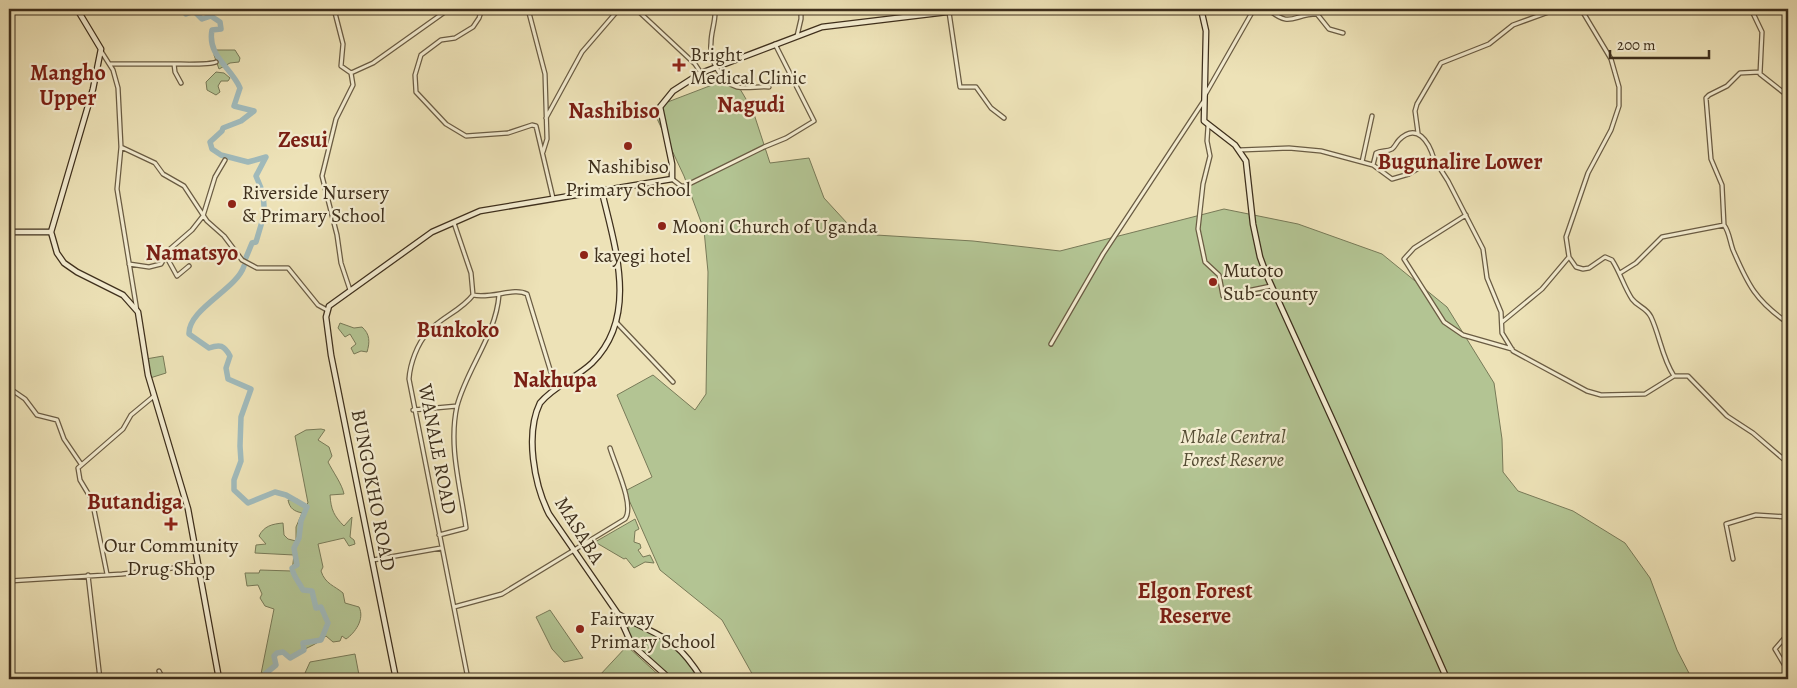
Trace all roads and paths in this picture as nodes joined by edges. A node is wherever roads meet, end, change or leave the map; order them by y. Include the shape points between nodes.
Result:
1 (77, 9) edge
2 (334, 9) edge
3 (449, 9) edge
4 (482, 9) edge
5 (528, 9) edge
6 (619, 9) edge
7 (636, 9) edge
8 (715, 9) edge
9 (801, 9) edge
10 (972, 9) edge
11 (1201, 9) edge
12 (1254, 9) edge
13 (1268, 9) edge
14 (1557, 9) edge
15 (1581, 9) edge
16 (1751, 9) edge
17 (952, 11) edge
18 (1343, 33) dead end
19 (796, 36) junction
20 (775, 44) junction
21 (100, 49) junction
22 (216, 62) dead end
23 (110, 64) junction
24 (174, 64) junction
25 (716, 67) junction
26 (1760, 72) junction
27 (352, 73) junction
28 (701, 73) junction
29 (181, 83) dead end
30 (769, 87) dead end
31 (1788, 96) edge
32 (1203, 100) junction
33 (1372, 116) dead end
34 (546, 118) junction
35 (1004, 118) dead end
36 (1208, 126) junction
37 (1418, 133) junction
38 (121, 147) junction
39 (1239, 150) junction
40 (543, 152) junction
41 (1434, 159) junction
42 (225, 160) dead end
43 (1362, 162) junction
44 (1373, 165) junction
45 (672, 179) junction
46 (602, 192) junction
47 (553, 198) junction
48 (1466, 215) junction
49 (203, 216) junction
50 (453, 221) junction
51 (1724, 225) junction
52 (9, 232) edge
53 (52, 232) junction
54 (166, 256) junction
55 (1569, 257) junction
56 (129, 264) junction
57 (189, 266) dead end
58 (1620, 273) junction
59 (1271, 286) junction
60 (350, 290) junction
61 (473, 294) junction
62 (499, 295) junction
63 (328, 308) junction
64 (138, 312) junction
65 (1502, 322) junction
66 (617, 323) junction
67 (1788, 323) edge
68 (1051, 344) dead end
69 (1512, 350) junction
70 (1674, 376) junction
71 (673, 382) dead end
72 (9, 388) edge
73 (556, 389) junction
74 (155, 396) junction
75 (458, 406) junction
76 (414, 410) junction
77 (610, 448) dead end
78 (1788, 463) edge
79 (81, 464) junction
80 (1788, 517) edge
81 (438, 535) junction
82 (441, 548) junction
83 (574, 552) junction
84 (1733, 559) dead end
85 (373, 560) junction
86 (200, 565) junction
87 (106, 574) junction
88 (88, 576) junction
89 (9, 581) edge
90 (454, 607) junction
91 (618, 614) junction
92 (633, 623) junction
93 (624, 630) junction
94 (1788, 634) edge
95 (159, 671) dead end
96 (1788, 671) edge
97 (519, 677) dead end
98 (100, 679) edge
99 (163, 679) edge
100 (219, 679) edge
101 (396, 679) edge
102 (468, 679) edge
103 (498, 679) edge
104 (670, 679) edge
105 (702, 679) edge
106 (1446, 679) edge

1 - 21 street
2 - 27 street via 342,44 341,66
3 - 27 street
4 - 40 street via 473,26 455,38 441,40 421,55 415,75 415,90 446,124 466,136 536,126
5 - 34 street via 545,74
6 - 34 street via 582,52
7 - 28 street
8 - 25 street via 710,43
9 - 19 street
10 - 17 street
11 - 32 street via 1206,31
12 - 32 street
13 - 18 street via 1286,20 1317,14 1329,28
14 - 37 street via 1513,25 1483,47 1441,63 1416,104 1414,112
15 - 55 street via 1611,60 1619,86 1619,106 1611,130 1588,173 1567,232
16 - 26 street via 1762,32
17 - 19 street via 828,25
17 - 35 street via 960,87 976,87 991,108
19 - 20 street
20 - 25 street
20 - 45 street via 814,121 786,138 685,186
21 - 23 street
21 - 53 street
22 - 24 street
23 - 24 street
23 - 38 street via 118,88
24 - 29 street
25 - 28 street
25 - 30 street via 735,86
26 - 31 street
26 - 51 street via 1740,73 1727,86 1706,98 1711,159 1722,185
27 - 60 street via 353,86 336,118 322,176
28 - 45 street via 673,90 660,107
32 - 36 street via 1203,119
32 - 68 street via 1103,254
33 - 43 street
34 - 40 street via 547,139
36 - 39 street
36 - 59 street via 1210,156 1198,229 1205,262 1218,274 1223,296
37 - 41 street via 1428,142
37 - 44 street via 1407,133 1392,149 1378,151
38 - 49 street via 155,164 163,174 181,183
38 - 56 street via 116,189
39 - 43 street via 1289,148 1326,152
39 - 59 street via 1248,166 1256,241
40 - 47 street
41 - 44 street via 1394,179
41 - 48 street
42 - 49 street via 215,177
43 - 44 street
45 - 46 street
46 - 47 street
46 - 66 street, MASABA via 619,277
47 - 50 street via 484,209
48 - 65 street via 1483,249 1487,278 1499,304
48 - 69 street via 1414,248 1404,259 1444,322 1463,335
49 - 54 street
49 - 63 street via 246,263 260,268 288,268 318,305
50 - 60 street via 432,232
50 - 61 street via 472,273
51 - 58 street via 1662,238 1636,263
51 - 67 street via 1753,292 1766,307
52 - 53 street
53 - 64 street via 57,253 64,263 123,295
54 - 56 street via 156,266
54 - 57 street via 177,276
55 - 58 street via 1583,269 1609,256
55 - 65 street via 1547,284
56 - 64 street
58 - 70 street via 1633,300 1646,308 1651,317
59 - 106 street
60 - 63 street
61 - 62 street via 484,297
61 - 76 street, WANALE ROAD via 466,304 424,337 411,365 409,380
62 - 73 street via 519,291 527,294
62 - 75 street via 497,313
63 - 85 street, BUNGOKHO ROAD via 326,318 332,355
64 - 74 street via 145,361
65 - 69 street via 1502,334
66 - 71 street
66 - 73 street, MASABA via 608,342 592,362
69 - 70 street via 1592,393 1645,394
70 - 78 street via 1688,376 1727,416 1760,438
72 - 79 street via 25,399 37,414 57,420 64,439
73 - 83 street, MASABA via 543,398 538,407 533,448 542,498
74 - 79 street via 131,415 114,438
74 - 86 street via 188,509
75 - 76 street
75 - 81 street via 454,455 466,528
76 - 81 street, WANALE ROAD
77 - 83 street via 629,505 628,515
79 - 87 street via 78,475 92,500
80 - 84 street via 1756,515 1726,524
81 - 82 street, WANALE ROAD
82 - 85 street
82 - 90 street, WANALE ROAD
83 - 90 street via 502,594
83 - 91 street, MASABA
85 - 101 street, BUNGOKHO ROAD
86 - 87 street
86 - 100 street
87 - 88 street
88 - 89 street
88 - 98 street
90 - 102 street, WANALE ROAD
91 - 92 street
91 - 93 street
92 - 93 street
92 - 105 street via 677,645
93 - 104 street via 637,650
94 - 96 street via 1775,649
95 - 99 street
97 - 103 street

